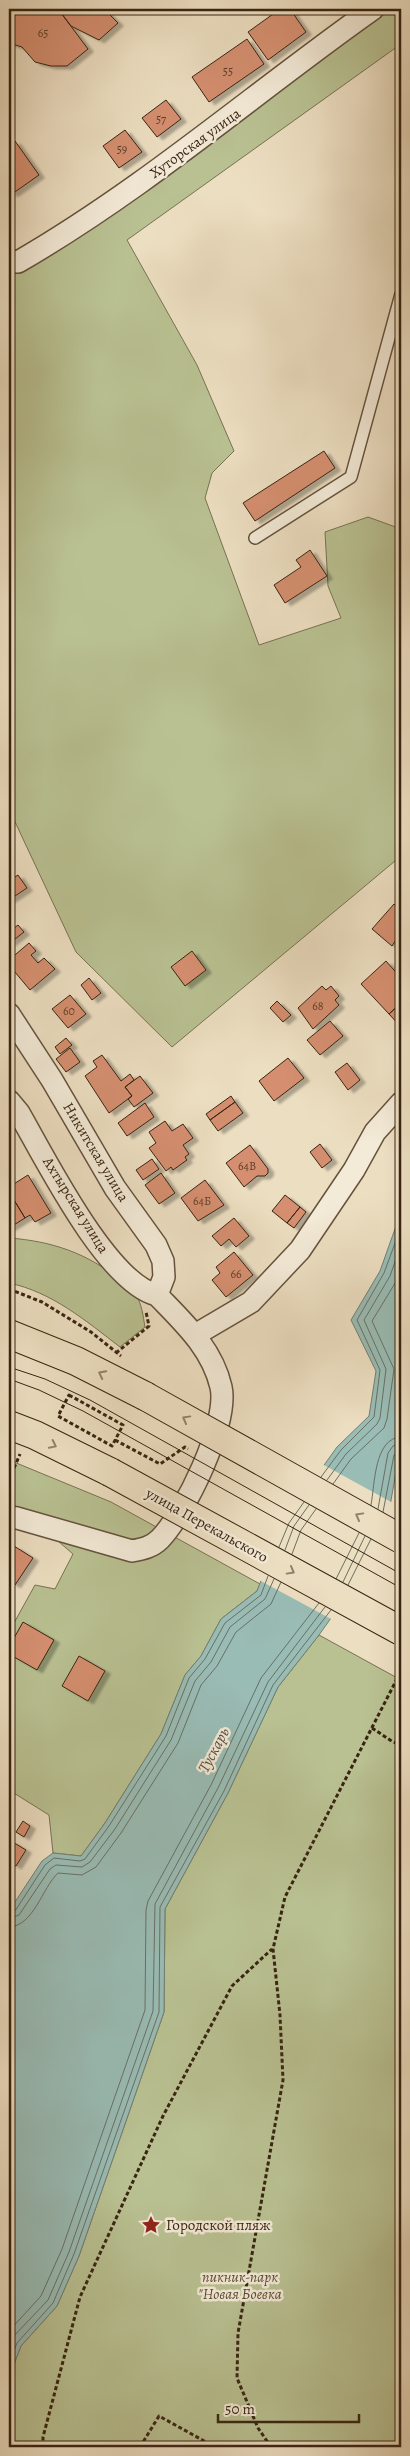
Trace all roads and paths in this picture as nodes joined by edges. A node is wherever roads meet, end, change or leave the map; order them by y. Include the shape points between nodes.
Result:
1 (373, 9) edge
2 (9, 261) edge
3 (401, 299) edge
4 (255, 538) dead end
5 (9, 1014) edge
6 (9, 1101) edge
7 (401, 1102) edge
8 (9, 1289) edge
9 (150, 1300) junction
10 (9, 1334) edge
11 (195, 1335) junction
12 (116, 1353) junction
13 (124, 1358) dead end
14 (9, 1425) edge
15 (115, 1440) junction
16 (185, 1447) dead end
17 (20, 1454) dead end
18 (9, 1480) edge
19 (9, 1518) edge
20 (401, 1539) edge
21 (401, 1631) edge
22 (401, 1671) edge
23 (372, 1728) junction
24 (401, 1744) edge
25 (273, 1949) junction
26 (43, 2447) edge
27 (140, 2447) edge
28 (215, 2447) edge
29 (271, 2447) edge

1 - 2 street, Хуторская улица via 203,138 94,215 18,262
3 - 4 lane via 351,477
5 - 9 street, Никитская улица via 115,1188 156,1245 164,1277
6 - 9 street, Ахтырская улица via 97,1246 135,1286 146,1292
7 - 11 street via 375,1132 354,1170 300,1250 251,1302
8 - 12 path via 42,1302 92,1332
9 - 11 street
9 - 12 path via 149,1326
20 -> 10 main road, bridge via 145,1396 76,1361
11 - 19 street via 212,1361 223,1403 207,1459 191,1493 160,1539 145,1549 132,1551
12 - 13 path
14 -> 21 main road, улица Перекальского, bridge via 110,1472
15 - 15 path via 123,1425 69,1395 58,1416 112,1446
15 - 16 path via 160,1464
17 - 18 path
22 - 23 path
23 - 24 path
23 - 25 path via 285,1897
25 - 26 path via 232,1986 163,2116 80,2297 42,2438
25 - 29 path via 283,2080 238,2333 237,2378 258,2428
27 - 28 path via 159,2416

